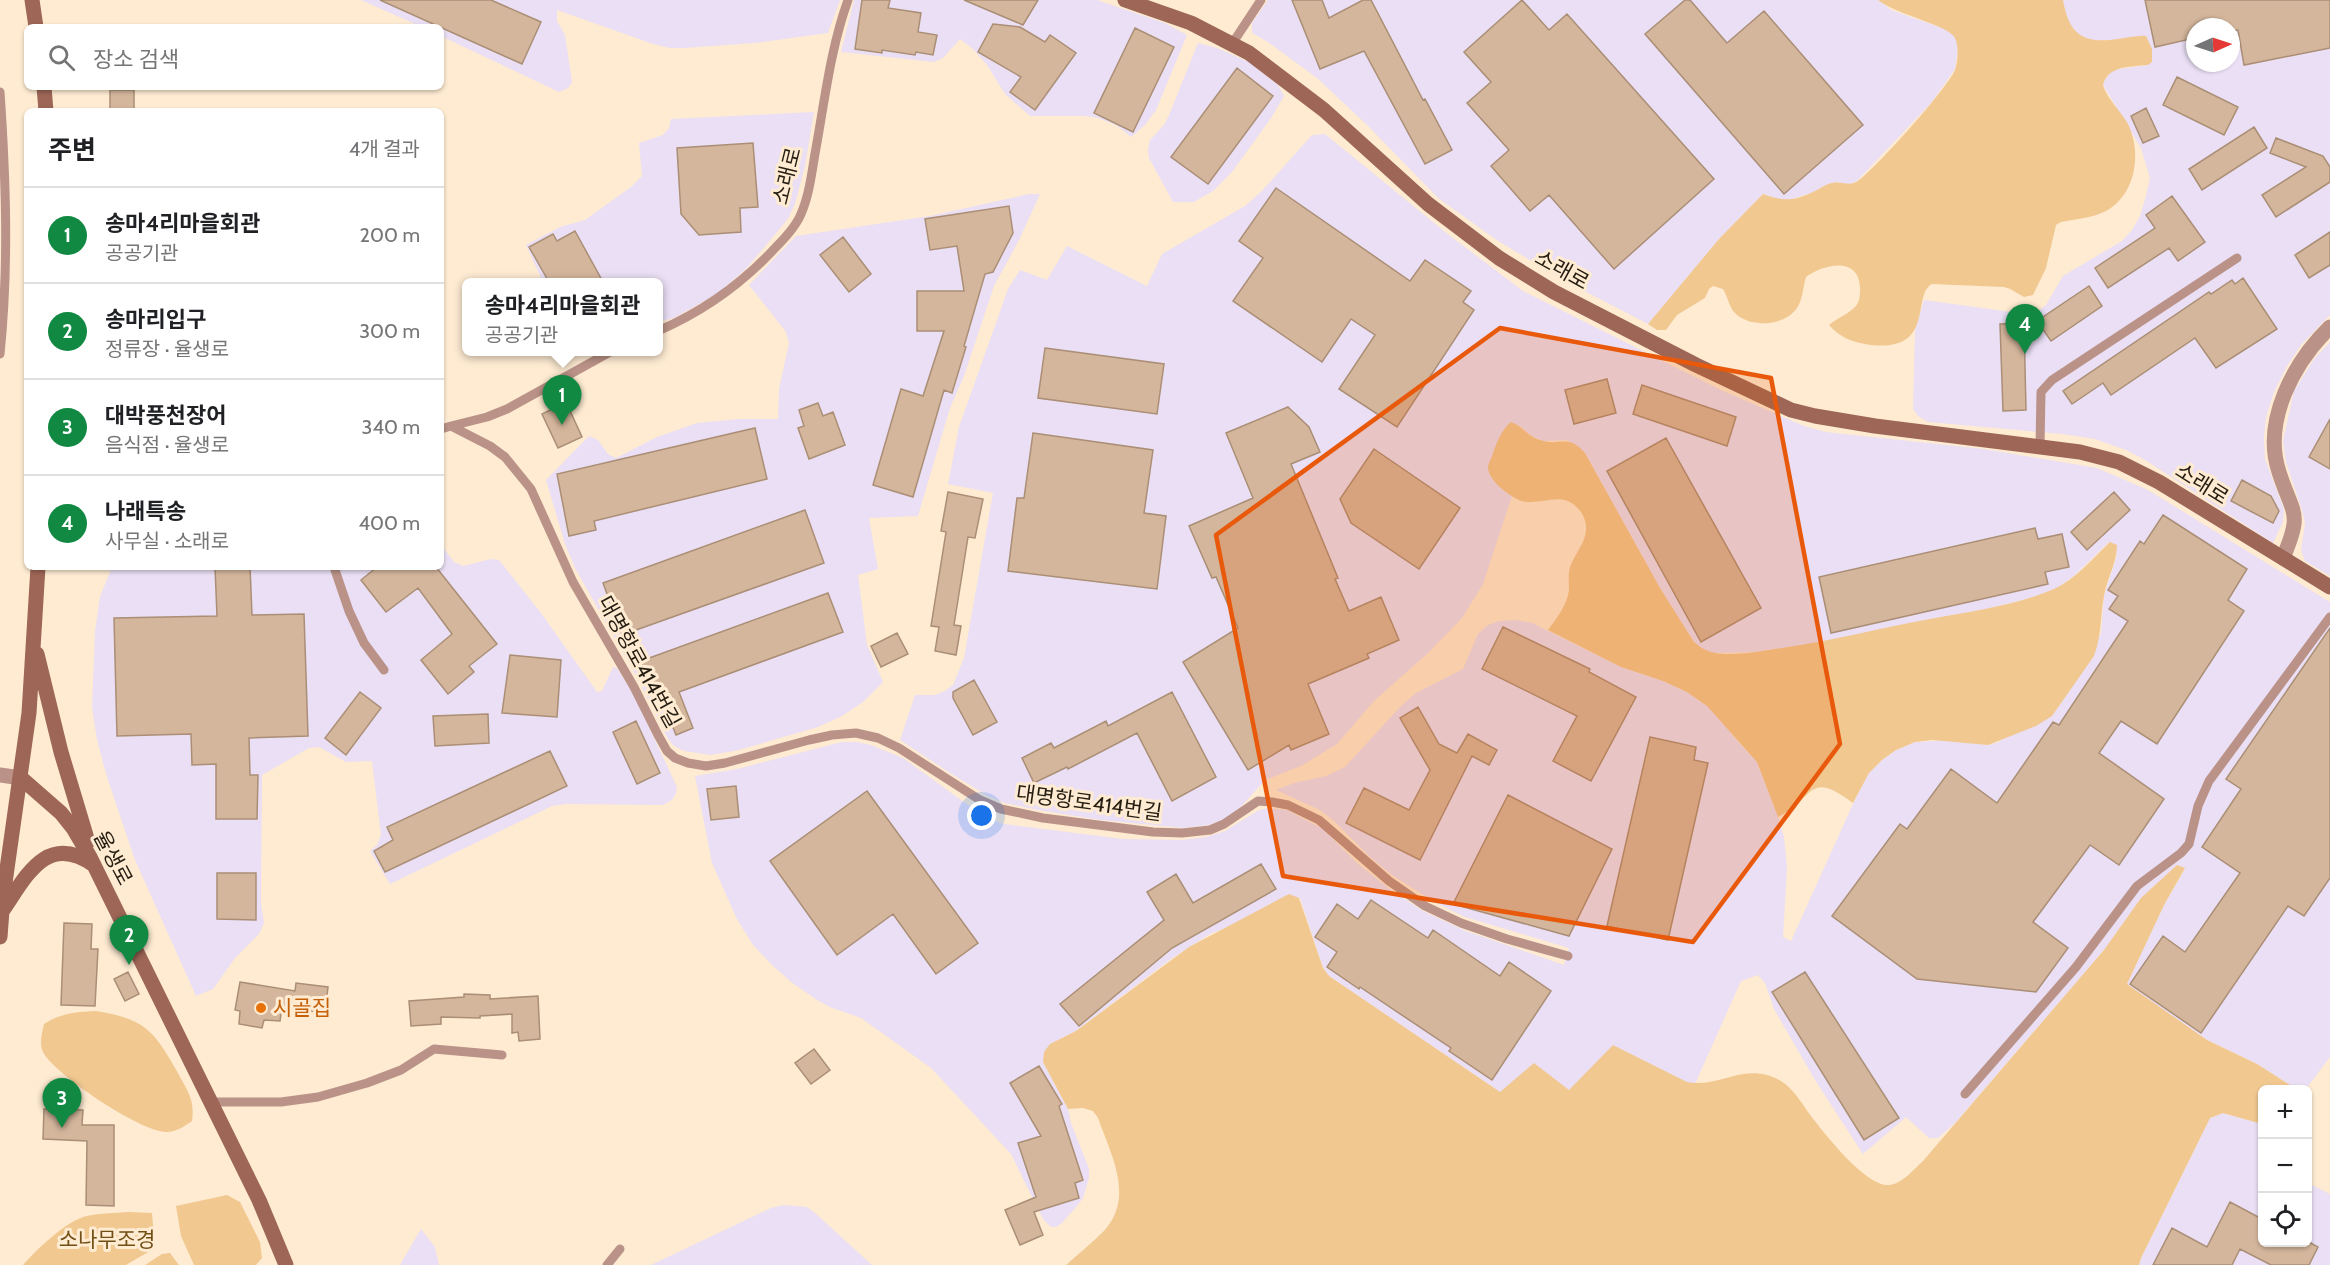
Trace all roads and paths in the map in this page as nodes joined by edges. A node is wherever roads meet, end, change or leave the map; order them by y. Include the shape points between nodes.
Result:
1 (32, 0) edge
2 (848, 0) edge
3 (1125, 0) edge
4 (1261, 0) edge
5 (36, 24) edge
6 (1232, 44) junction
7 (44, 90) edge
8 (0, 92) edge
9 (46, 108) edge
10 (2237, 258) dead end
11 (2330, 327) edge
12 (663, 329) edge
13 (0, 354) edge
14 (601, 356) edge
15 (452, 426) junction
16 (444, 428) edge
17 (2040, 446) junction
18 (2283, 558) junction
19 (38, 570) edge
20 (335, 570) edge
21 (2330, 587) edge
22 (2330, 617) edge
23 (34, 639) junction
24 (384, 670) dead end
25 (0, 775) edge
26 (21, 778) junction
27 (94, 865) junction
28 (2, 912) junction
29 (0, 936) edge
30 (1568, 956) dead end
31 (502, 1055) dead end
32 (1965, 1094) dead end
33 (212, 1102) junction
34 (620, 1249) dead end
35 (286, 1265) edge
36 (607, 1265) edge

1 - 5 street
2 - 12 lane, 소래로 via 832,62 809,190 800,216 767,257 731,291
3 - 6 street, 소래로 via 1191,22
4 - 6 lane
6 - 17 street, 소래로 via 1250,53 1324,110 1428,204 1499,258 1554,292 1696,365 1791,410 1815,416
7 - 9 street
8 - 13 lane via 7,184
10 - 17 lane via 2052,380 2041,392
11 - 18 street via 2300,364 2283,395 2277,425 2278,471 2295,513 2295,531
14 - 15 lane via 507,409
15 - 16 lane
15 - 30 lane, 대명항로414번길 via 505,457 531,489 573,582 667,751 675,758 706,766 809,740 856,733 898,748 980,800 1043,818 1182,833 1210,830 1258,801 1288,805 1319,820 1359,857 1425,906 1461,923
17 - 18 street, 소래로 via 2119,462
18 - 21 street, 소래로
19 - 23 street
20 - 24 lane via 364,643
22 - 32 lane via 2209,781 2189,844 2137,886 2076,967
23 - 26 street
23 - 27 street
25 - 26 street
26 - 27 street, 율생로 via 62,813
26 - 28 street
27 - 28 street via 81,856 48,855 29,873
27 - 33 street, 율생로
28 - 29 street
31 - 33 lane via 435,1049 400,1070 318,1097 281,1102
33 - 35 street, 율생로
34 - 36 lane

